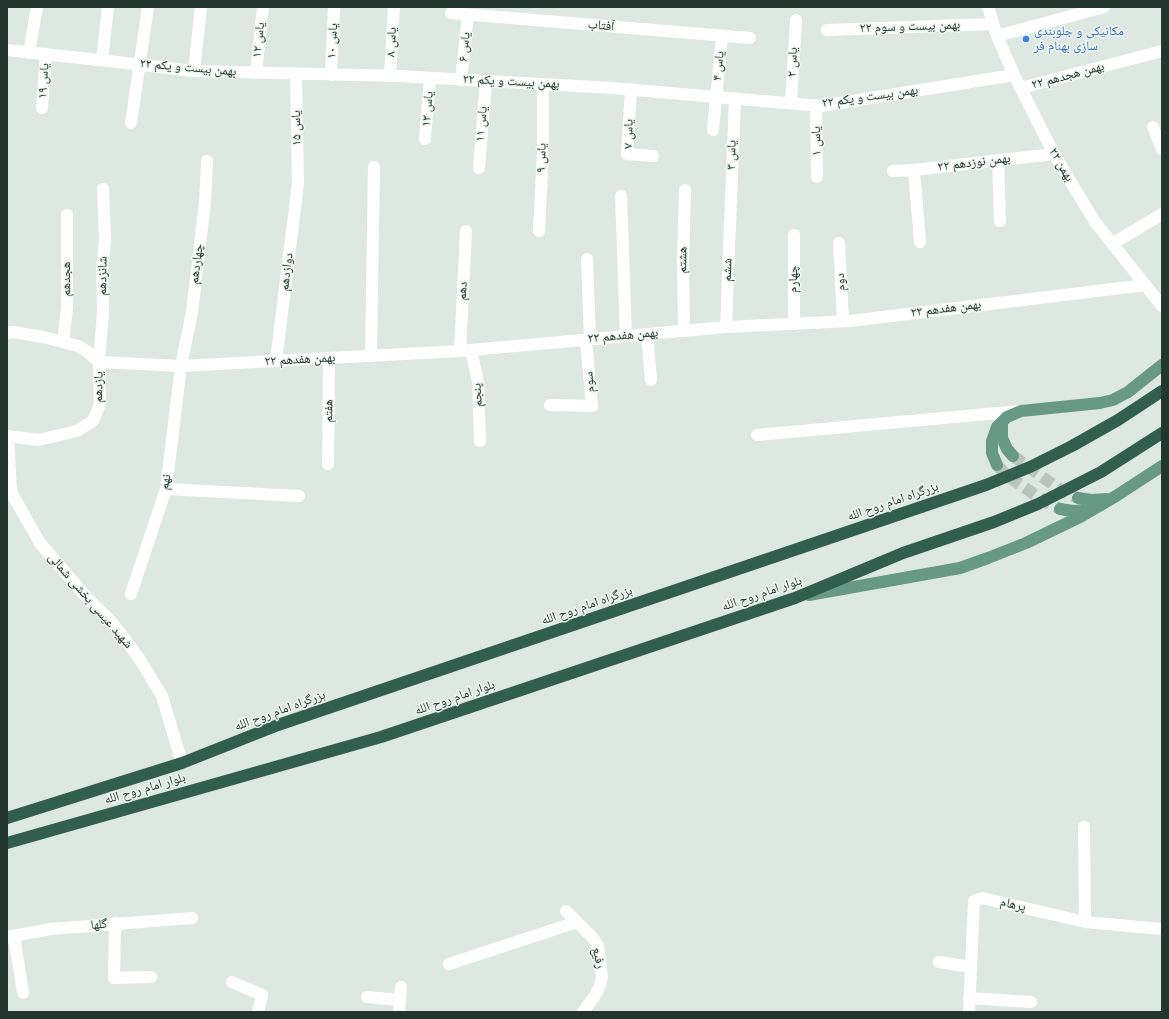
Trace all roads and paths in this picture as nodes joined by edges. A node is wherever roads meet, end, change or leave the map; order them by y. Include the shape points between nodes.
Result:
1 (37, 7) edge
2 (108, 7) edge
3 (148, 7) edge
4 (201, 7) edge
5 (263, 7) edge
6 (334, 7) edge
7 (394, 7) edge
8 (988, 7) edge
9 (1104, 7) edge
10 (451, 13) dead end
11 (468, 15) junction
12 (796, 20) dead end
13 (827, 30) dead end
14 (995, 30) junction
15 (722, 36) junction
16 (750, 38) dead end
17 (7, 50) edge
18 (1162, 51) edge
19 (29, 53) junction
20 (46, 54) junction
21 (102, 60) junction
22 (139, 64) junction
23 (194, 72) junction
24 (256, 73) junction
25 (296, 74) junction
26 (331, 75) junction
27 (1014, 75) junction
28 (390, 76) junction
29 (430, 78) junction
30 (461, 80) junction
31 (486, 81) junction
32 (543, 84) junction
33 (1021, 88) junction
34 (631, 89) junction
35 (716, 96) junction
36 (735, 98) junction
37 (791, 103) junction
38 (816, 105) junction
39 (42, 108) dead end
40 (131, 123) dead end
41 (1153, 127) dead end
42 (713, 130) dead end
43 (425, 139) dead end
44 (1162, 149) edge
45 (1054, 154) junction
46 (653, 156) dead end
47 (998, 160) junction
48 (207, 161) dead end
49 (374, 167) dead end
50 (479, 168) dead end
51 (914, 170) junction
52 (893, 171) dead end
53 (817, 177) dead end
54 (298, 183) joint
55 (103, 189) dead end
56 (685, 190) dead end
57 (621, 196) dead end
58 (730, 212) joint
59 (1162, 214) edge
60 (67, 215) dead end
61 (1000, 221) dead end
62 (466, 231) dead end
63 (539, 231) dead end
64 (794, 235) dead end
65 (920, 242) dead end
66 (839, 243) dead end
67 (1112, 244) junction
68 (587, 259) dead end
69 (1146, 285) junction
70 (1162, 306) edge
71 (843, 321) junction
72 (794, 324) junction
73 (726, 327) junction
74 (684, 331) junction
75 (7, 333) edge
76 (647, 334) junction
77 (626, 336) junction
78 (588, 340) junction
79 (63, 342) junction
80 (466, 351) junction
81 (371, 356) junction
82 (1162, 356) edge
83 (329, 358) junction
84 (276, 361) junction
85 (99, 362) junction
86 (1162, 365) edge
87 (181, 366) junction
88 (1148, 376) junction
89 (651, 380) dead end
90 (1162, 391) edge
91 (550, 405) dead end
92 (1023, 410) junction
93 (1002, 421) junction
94 (1162, 433) edge
95 (8, 436) edge
96 (757, 436) dead end
97 (480, 441) dead end
98 (1012, 456) tunnel mouth
99 (328, 464) dead end
100 (997, 465) tunnel mouth
101 (1162, 466) edge
102 (166, 489) junction
103 (299, 496) dead end
104 (1116, 496) junction
105 (1078, 498) tunnel mouth
106 (1096, 508) junction
107 (1060, 509) tunnel mouth
108 (131, 594) dead end
109 (795, 598) junction
110 (182, 763) junction
111 (7, 818) edge
112 (1084, 827) dead end
113 (7, 843) edge
114 (566, 912) dead end
115 (192, 918) dead end
116 (577, 922) junction
117 (1085, 922) junction
118 (115, 923) junction
119 (1162, 929) edge
120 (10, 937) edge
121 (939, 962) dead end
122 (449, 964) dead end
123 (971, 967) junction
124 (151, 977) dead end
125 (232, 982) dead end
126 (401, 987) dead end
127 (23, 993) dead end
128 (367, 997) dead end
129 (969, 998) junction
130 (1031, 1002) dead end
131 (399, 1006) edge
132 (258, 1012) edge
133 (583, 1012) edge
134 (968, 1012) edge

1 - 19 street
2 - 21 street
3 - 22 street
4 - 23 street
5 - 24 street, یاس ۱۲
6 - 26 street, یاس ۱۰
7 - 28 street, یاس ۸
8 - 14 street, ۲۲ بهمن
9 - 14 street, ۲۲ بهمن بیست و سوم
10 - 11 street, آفتاب
11 - 15 street, آفتاب
11 - 30 street, یاس ۶
12 - 37 street, یاس ۲
13 - 14 street, ۲۲ بهمن بیست و سوم
14 - 27 street, ۲۲ بهمن
15 - 16 street, آفتاب
15 - 35 street, یاس ۴
17 - 19 street, ۲۲ بهمن بیست و یکم
18 - 33 street, ۲۲ بهمن هجدهم
19 - 20 street, ۲۲ بهمن بیست و یکم
20 - 21 street, ۲۲ بهمن بیست و یکم
20 - 39 street, یاس ۱۹
21 - 22 street, ۲۲ بهمن بیست و یکم
22 - 23 street, ۲۲ بهمن بیست و یکم
22 - 40 street
23 - 24 street, ۲۲ بهمن بیست و یکم
24 - 25 street, ۲۲ بهمن بیست و یکم
25 - 26 street, ۲۲ بهمن بیست و یکم
25 - 54 street, یاس ۱۵
26 - 28 street, ۲۲ بهمن بیست و یکم
27 - 33 street, ۲۲ بهمن
27 - 38 street, ۲۲ بهمن بیست و یکم
28 - 29 street, ۲۲ بهمن بیست و یکم
29 - 30 street, ۲۲ بهمن بیست و یکم
29 - 43 street, یاس ۱۳
30 - 31 street, ۲۲ بهمن بیست و یکم
31 - 32 street, ۲۲ بهمن بیست و یکم
31 - 50 street, یاس ۱۱
32 - 34 street, ۲۲ بهمن بیست و یکم
32 - 63 street, یاس ۹
33 - 45 street, ۲۲ بهمن
34 - 35 street, ۲۲ بهمن بیست و یکم
34 - 46 street, یاس ۷ via 627,154
35 - 36 street, ۲۲ بهمن بیست و یکم
35 - 42 street, یاس ۴
36 - 37 street, ۲۲ بهمن بیست و یکم
36 - 58 street, یاس ۳
37 - 38 street, ۲۲ بهمن بیست و یکم
38 - 53 street, یاس ۱
41 - 44 street
45 - 47 street, ۲۲ بهمن نوزدهم
45 - 67 street, ۲۲ بهمن via 1095,222
47 - 51 street, ۲۲ بهمن نوزدهم
47 - 61 street
48 - 87 street, چهاردهم via 205,202 192,312
49 - 81 street
51 - 52 street, ۲۲ بهمن نوزدهم
51 - 65 street
54 - 84 street, دوازدهم
55 - 85 street, شانزدهم via 105,239
56 - 74 street, هشتم
57 - 77 street
58 - 73 street, ششم
59 - 67 street
60 - 79 street, هجدهم via 67,308
62 - 80 street, دهم
64 - 72 street, چهارم
66 - 71 street, دوم
67 - 69 street, ۲۲ بهمن
68 - 78 street
69 - 70 street, ۲۲ بهمن
69 - 71 street, ۲۲ بهمن هفدهم
71 - 72 street, ۲۲ بهمن هفدهم
72 - 73 street, ۲۲ بهمن هفدهم
73 - 74 street, ۲۲ بهمن هفدهم
74 - 76 street, ۲۲ بهمن هفدهم
75 - 79 street, یازدهم
76 - 77 street, ۲۲ بهمن هفدهم
76 - 89 street
77 - 78 street, ۲۲ بهمن هفدهم
78 - 80 street, ۲۲ بهمن هفدهم
78 - 91 street, سوم via 592,406
79 - 85 street, یازدهم via 78,346
80 - 81 street, ۲۲ بهمن هفدهم
80 - 97 street, پنجم via 478,382
81 - 83 street, ۲۲ بهمن هفدهم
82 - 88 main road
83 - 84 street, ۲۲ بهمن هفدهم
83 - 99 street, هفتم
84 - 87 street, ۲۲ بهمن هفدهم
85 - 87 street, ۲۲ بهمن هفدهم
85 - 95 street, یازدهم via 100,404 93,421 77,431 38,440
86 - 88 main road
87 - 102 street, نهم
88 - 92 main road via 1125,394 1108,402
90 - 110 highway, بزرگراه امام روح الله via 1072,446 986,485 278,725
92 - 93 main road
92 - 96 street
93 - 98 main road via 1002,438
93 - 100 main road via 992,441 992,453
94 - 109 highway, بلوار امام روح الله via 1101,472 1043,501 904,553
95 - 110 street, شهید عیسی بخشی شمالی via 11,492 40,543 110,620 139,658 162,696
101 - 104 main road
102 - 103 street
102 - 108 street, نهم
104 - 105 main road via 1096,500
104 - 106 main road
106 - 107 main road via 1078,511
106 - 109 main road via 1026,543 960,568
109 - 113 highway, بلوار امام روح الله via 381,737
110 - 111 highway, بزرگراه امام روح الله
112 - 117 street
114 - 116 street, رفیع
115 - 118 street, گلها
116 - 122 street
116 - 133 street, رفیع via 598,946 602,977 596,994
117 - 119 street, پرهام
117 - 123 street, پرهام via 982,898 974,901
118 - 120 street, گلها via 51,929
118 - 124 street via 114,978
120 - 127 street
121 - 123 street
123 - 129 street, پرهام
125 - 132 street via 262,996
126 - 131 street
128 - 131 street
129 - 130 street
129 - 134 street, پرهام

